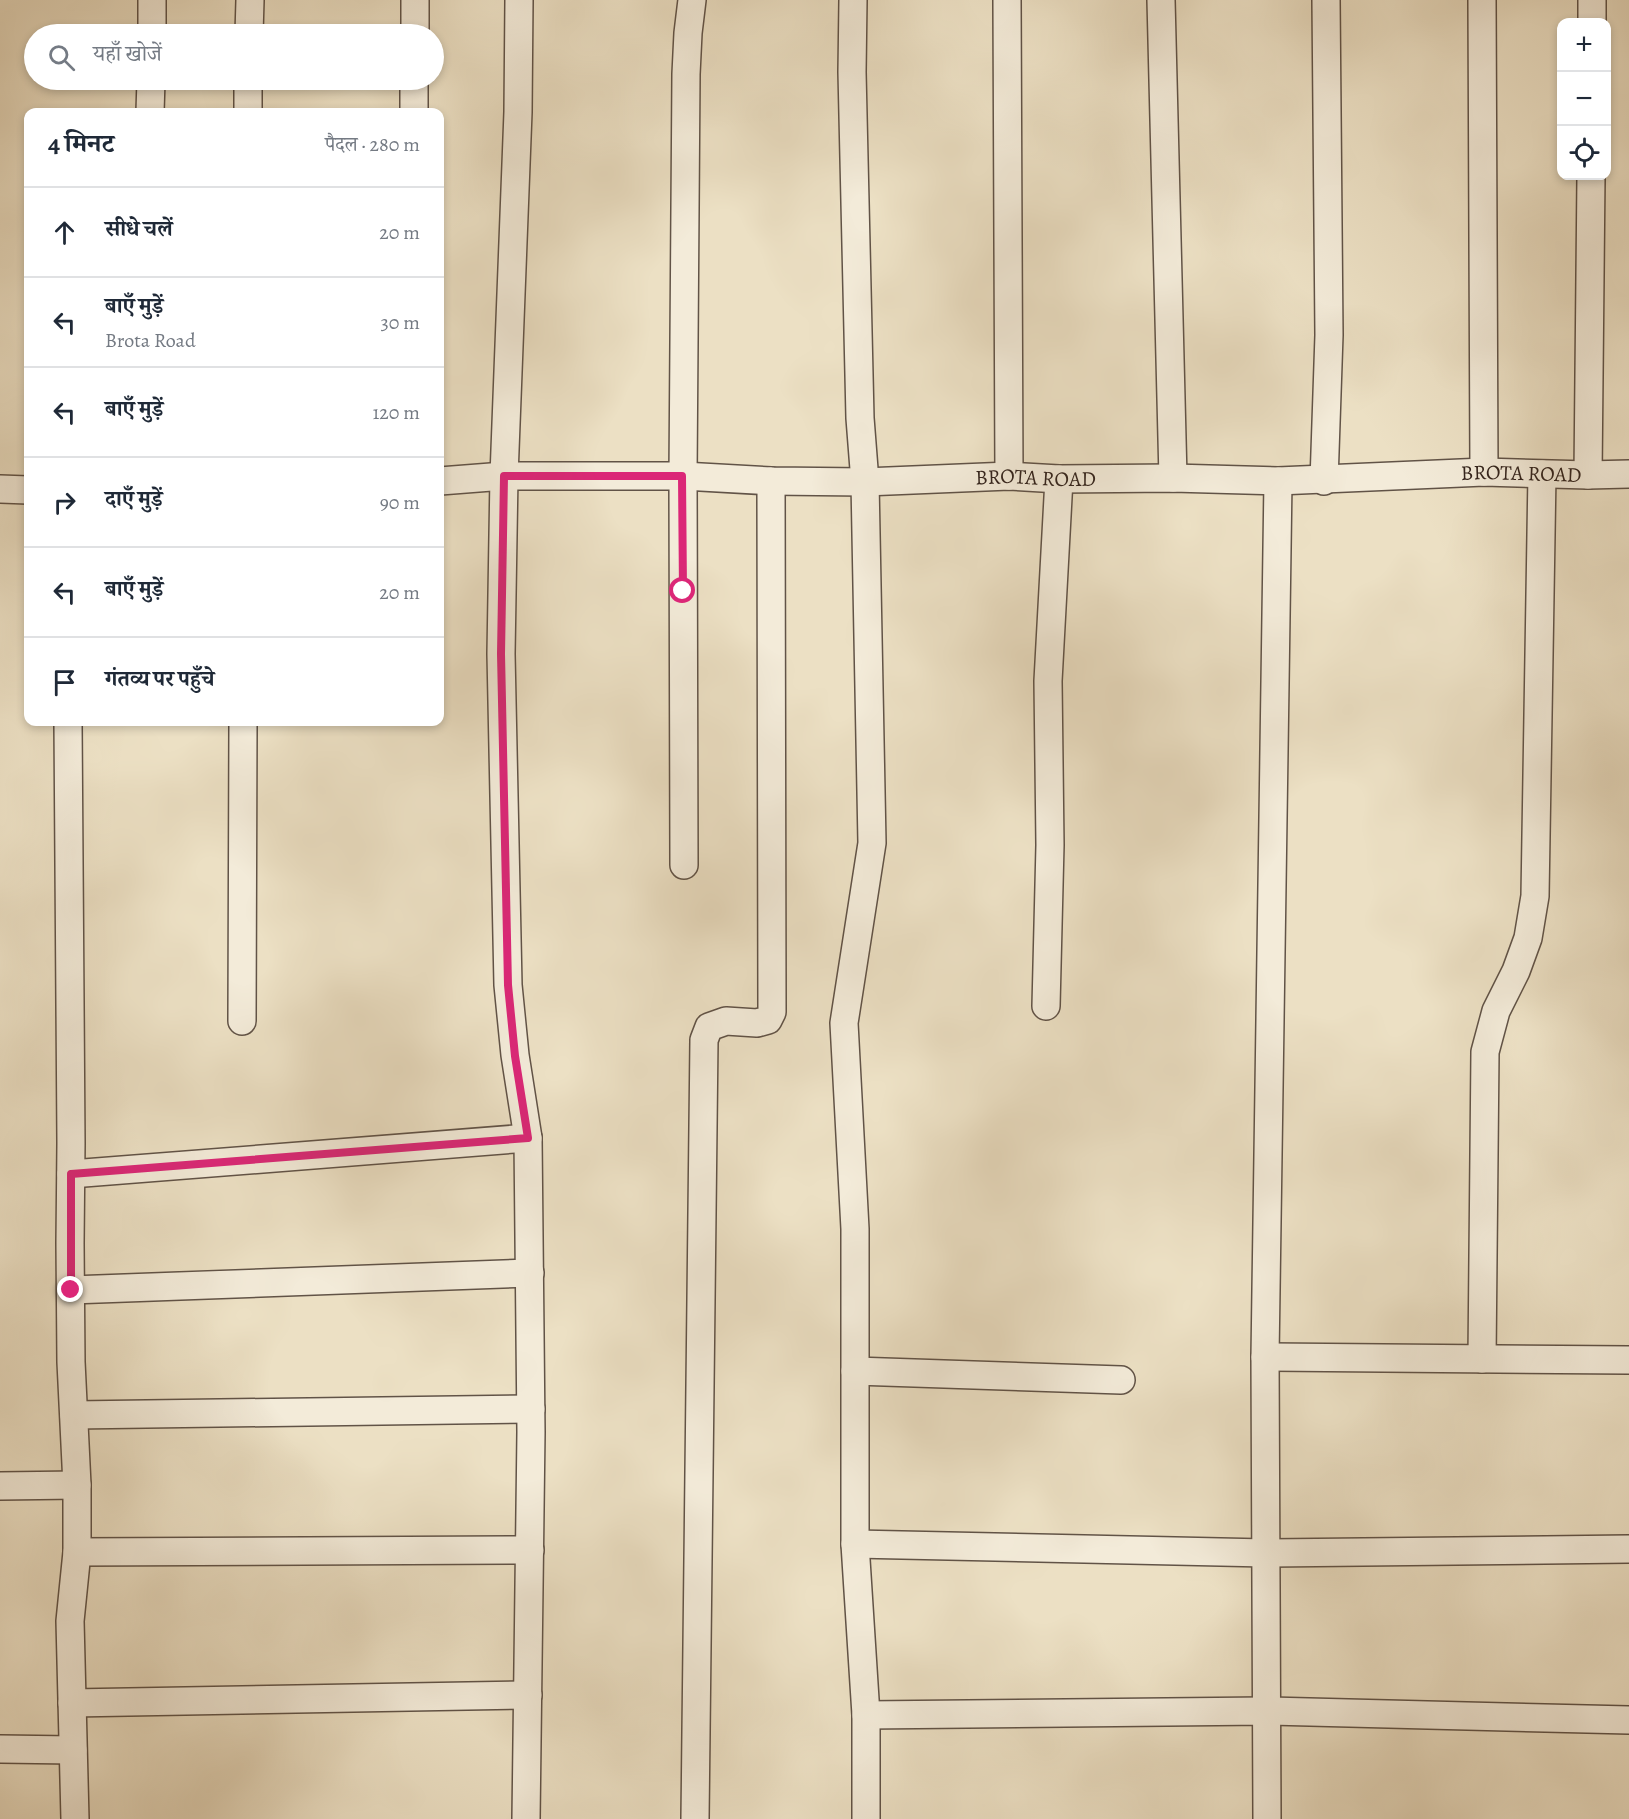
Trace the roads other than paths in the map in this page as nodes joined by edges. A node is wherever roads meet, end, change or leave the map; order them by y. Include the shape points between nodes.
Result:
1 (152, 0) edge
2 (250, 0) edge
3 (415, 0) edge
4 (519, 0) edge
5 (692, 0) edge
6 (854, 0) edge
7 (1007, 0) edge
8 (1161, 0) edge
9 (1326, 0) edge
10 (1482, 0) edge
11 (1592, 0) edge
12 (1592, 18) edge
13 (152, 24) edge
14 (249, 24) edge
15 (415, 24) edge
16 (151, 90) edge
17 (248, 90) edge
18 (414, 90) edge
19 (150, 108) edge
20 (248, 108) edge
21 (414, 108) edge
22 (1591, 180) edge
23 (1484, 472) junction
24 (1542, 474) junction
25 (1629, 474) edge
26 (1588, 475) junction
27 (504, 476) junction
28 (682, 476) junction
29 (1009, 476) junction
30 (1173, 478) junction
31 (1059, 479) junction
32 (444, 481) edge
33 (771, 481) junction
34 (1278, 481) junction
35 (1324, 481) junction
36 (866, 482) junction
37 (0, 489) edge
38 (24, 490) edge
39 (68, 726) edge
40 (243, 726) edge
41 (684, 865) dead end
42 (1046, 1006) dead end
43 (242, 1021) dead end
44 (528, 1138) junction
45 (71, 1174) junction
46 (530, 1273) junction
47 (71, 1290) junction
48 (1265, 1357) junction
49 (1482, 1359) junction
50 (1629, 1360) edge
51 (855, 1371) junction
52 (1120, 1380) dead end
53 (531, 1409) junction
54 (74, 1415) junction
55 (77, 1485) junction
56 (0, 1486) edge
57 (855, 1544) junction
58 (530, 1550) junction
59 (1629, 1550) edge
60 (77, 1552) junction
61 (1266, 1553) junction
62 (528, 1695) junction
63 (72, 1703) junction
64 (1266, 1711) junction
65 (866, 1715) junction
66 (1629, 1720) edge
67 (0, 1749) edge
68 (73, 1750) junction
69 (75, 1819) edge
70 (526, 1819) edge
71 (695, 1819) edge
72 (866, 1819) edge
73 (1267, 1819) edge

1 - 13 street
2 - 14 street
3 - 15 street
4 - 27 street
5 - 28 street via 686,74
6 - 36 street via 852,84 860,418
7 - 29 street
8 - 30 street
9 - 35 street via 1329,335
10 - 23 street
11 - 12 street
16 - 19 street
17 - 20 street
18 - 21 street
22 - 26 street
23 - 24 street, BROTA ROAD
23 - 35 street, BROTA ROAD
24 - 26 street, BROTA ROAD
24 - 49 street via 1535,896 1528,938 1496,1011 1485,1052
25 - 26 street, BROTA ROAD
27 - 28 street, BROTA ROAD
27 - 32 street, BROTA ROAD
27 - 44 street via 501,654 508,985
28 - 33 street, BROTA ROAD
28 - 41 street
29 - 31 street, BROTA ROAD
29 - 36 street, BROTA ROAD
30 - 31 street, BROTA ROAD
30 - 34 street, BROTA ROAD
31 - 42 street via 1048,681 1050,845
33 - 36 street, BROTA ROAD
33 - 71 street via 772,1012 768,1020 757,1023 726,1021 709,1027 704,1040
34 - 35 street, BROTA ROAD
34 - 48 street
36 - 51 street via 872,843 844,1023 855,1229
37 - 38 street
39 - 45 street
40 - 43 street
44 - 45 street
44 - 46 street
45 - 47 street
46 - 47 street
46 - 53 street
47 - 54 street
48 - 49 street
48 - 61 street
49 - 50 street
51 - 52 street
51 - 57 street
53 - 54 street
53 - 58 street
54 - 55 street
55 - 56 street
55 - 60 street
57 - 61 street
57 - 65 street
58 - 60 street
58 - 62 street
59 - 61 street
60 - 63 street via 70,1621
61 - 64 street
62 - 63 street
62 - 70 street
63 - 68 street
64 - 65 street
64 - 66 street
64 - 73 street
65 - 72 street
67 - 68 street
68 - 69 street

